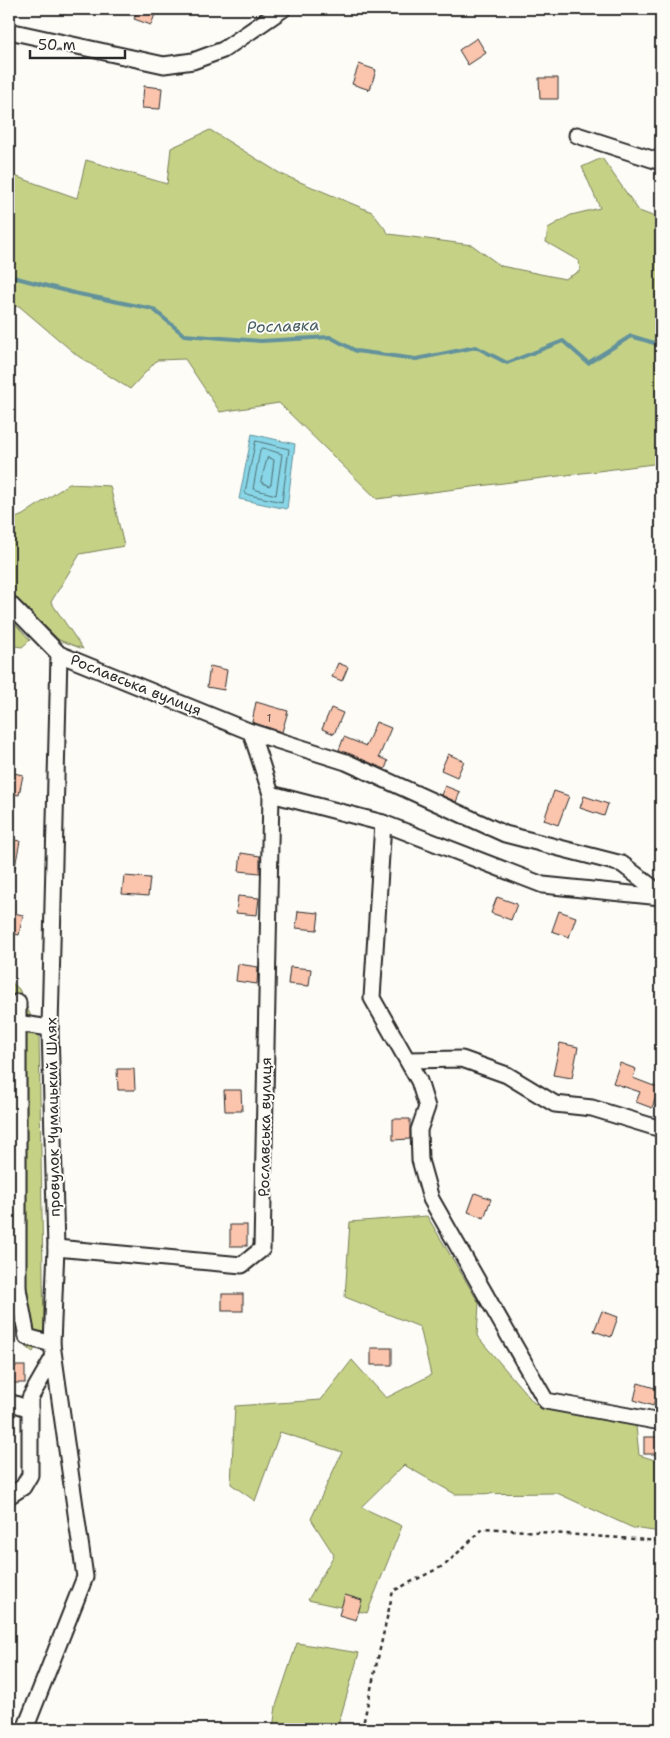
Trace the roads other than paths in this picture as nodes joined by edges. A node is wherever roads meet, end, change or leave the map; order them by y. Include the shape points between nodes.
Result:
1 (283, 9) edge
2 (9, 31) edge
3 (577, 135) dead end
4 (661, 162) edge
5 (9, 603) edge
6 (59, 654) junction
7 (251, 732) junction
8 (271, 794) junction
9 (383, 823) junction
10 (661, 896) edge
11 (18, 1002) dead end
12 (13, 1023) edge
13 (50, 1028) junction
14 (408, 1060) junction
15 (661, 1129) edge
16 (56, 1248) junction
17 (14, 1289) edge
18 (53, 1351) junction
19 (9, 1402) edge
20 (30, 1409) junction
21 (661, 1422) edge
22 (9, 1496) edge
23 (25, 1729) edge

1 - 2 street via 223,50 193,61 164,65
3 - 4 street
5 - 6 street, Рославська вулиця
6 - 7 street, Рославська вулиця
6 - 13 street, провулок Чумацький Шлях
7 - 8 street, Рославська вулиця
7 - 10 street, Рославська вулиця via 346,762 505,834 622,864
8 - 9 street, Рославська вулиця
8 - 16 street, Рославська вулиця via 262,1249 242,1264
9 - 10 street, Рославська вулиця via 544,885
9 - 14 street via 372,998
11 - 12 street
12 - 13 street
12 - 17 street
13 - 16 street, провулок Чумацький Шлях
14 - 15 street via 462,1059 508,1075 556,1104 592,1108
14 - 21 street via 427,1106 420,1130 420,1160 431,1199 546,1401
16 - 18 street, провулок Чумацький Шлях
17 - 18 street via 27,1337
18 - 20 street via 30,1398
18 - 23 street, провулок Чумацький Шлях via 84,1577
19 - 20 street
20 - 22 street via 30,1474 23,1487

